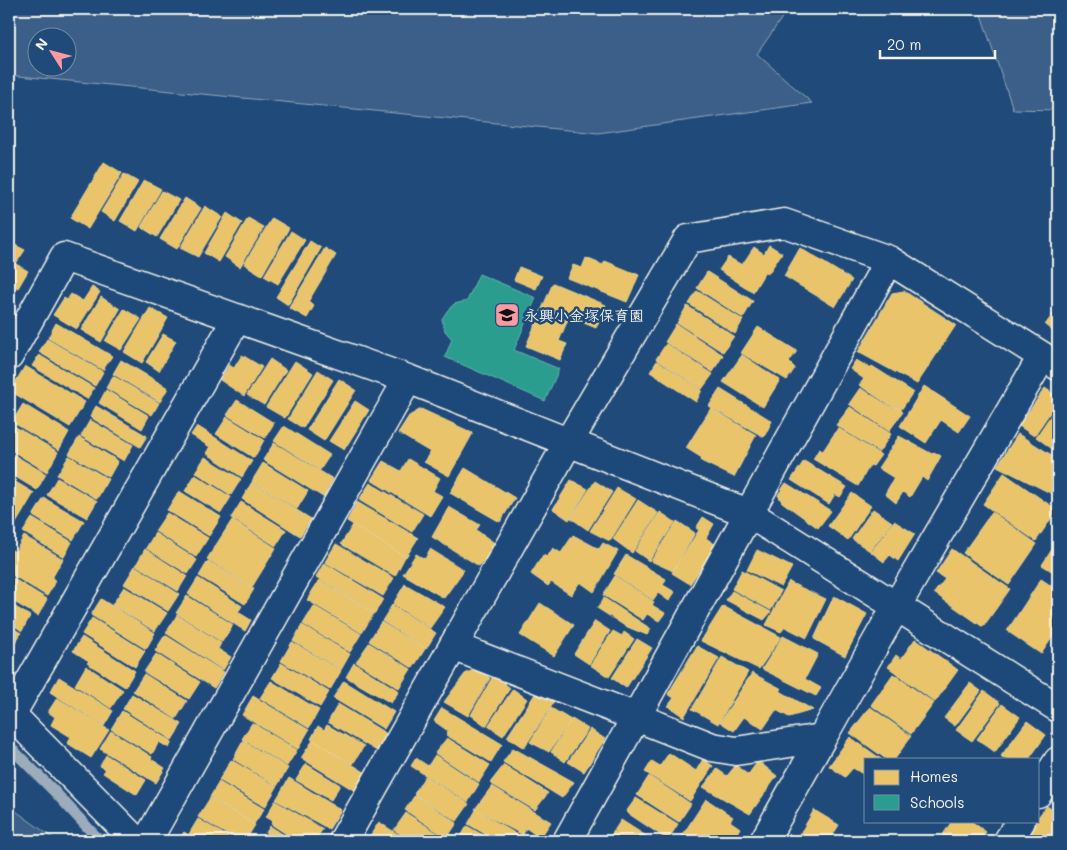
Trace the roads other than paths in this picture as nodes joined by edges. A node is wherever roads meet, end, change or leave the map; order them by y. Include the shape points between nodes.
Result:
1 (889, 260) junction
2 (237, 318) junction
3 (9, 356) edge
4 (1050, 361) edge
5 (408, 379) junction
6 (568, 443) junction
7 (748, 514) junction
8 (896, 607) junction
9 (454, 646) junction
10 (1058, 708) edge
11 (10, 712) edge
12 (636, 716) junction
13 (822, 738) junction
14 (1058, 761) edge
15 (1040, 790) edge
16 (1020, 822) edge
17 (136, 841) edge
18 (147, 841) edge
19 (343, 841) edge
20 (567, 841) edge
21 (764, 841) edge
22 (1008, 841) edge

1 - 4 street
1 - 6 street via 784,223 688,238
1 - 7 street
2 - 3 street via 64,257
2 - 5 street
2 - 11 street
4 - 8 street
5 - 6 street
5 - 18 street
6 - 7 street
6 - 9 street
7 - 8 street
7 - 12 street
8 - 10 street
8 - 13 street
9 - 12 street
9 - 19 street
11 - 17 street
12 - 13 street via 712,746 736,751
12 - 20 street
13 - 21 street
14 - 15 street
16 - 22 street

